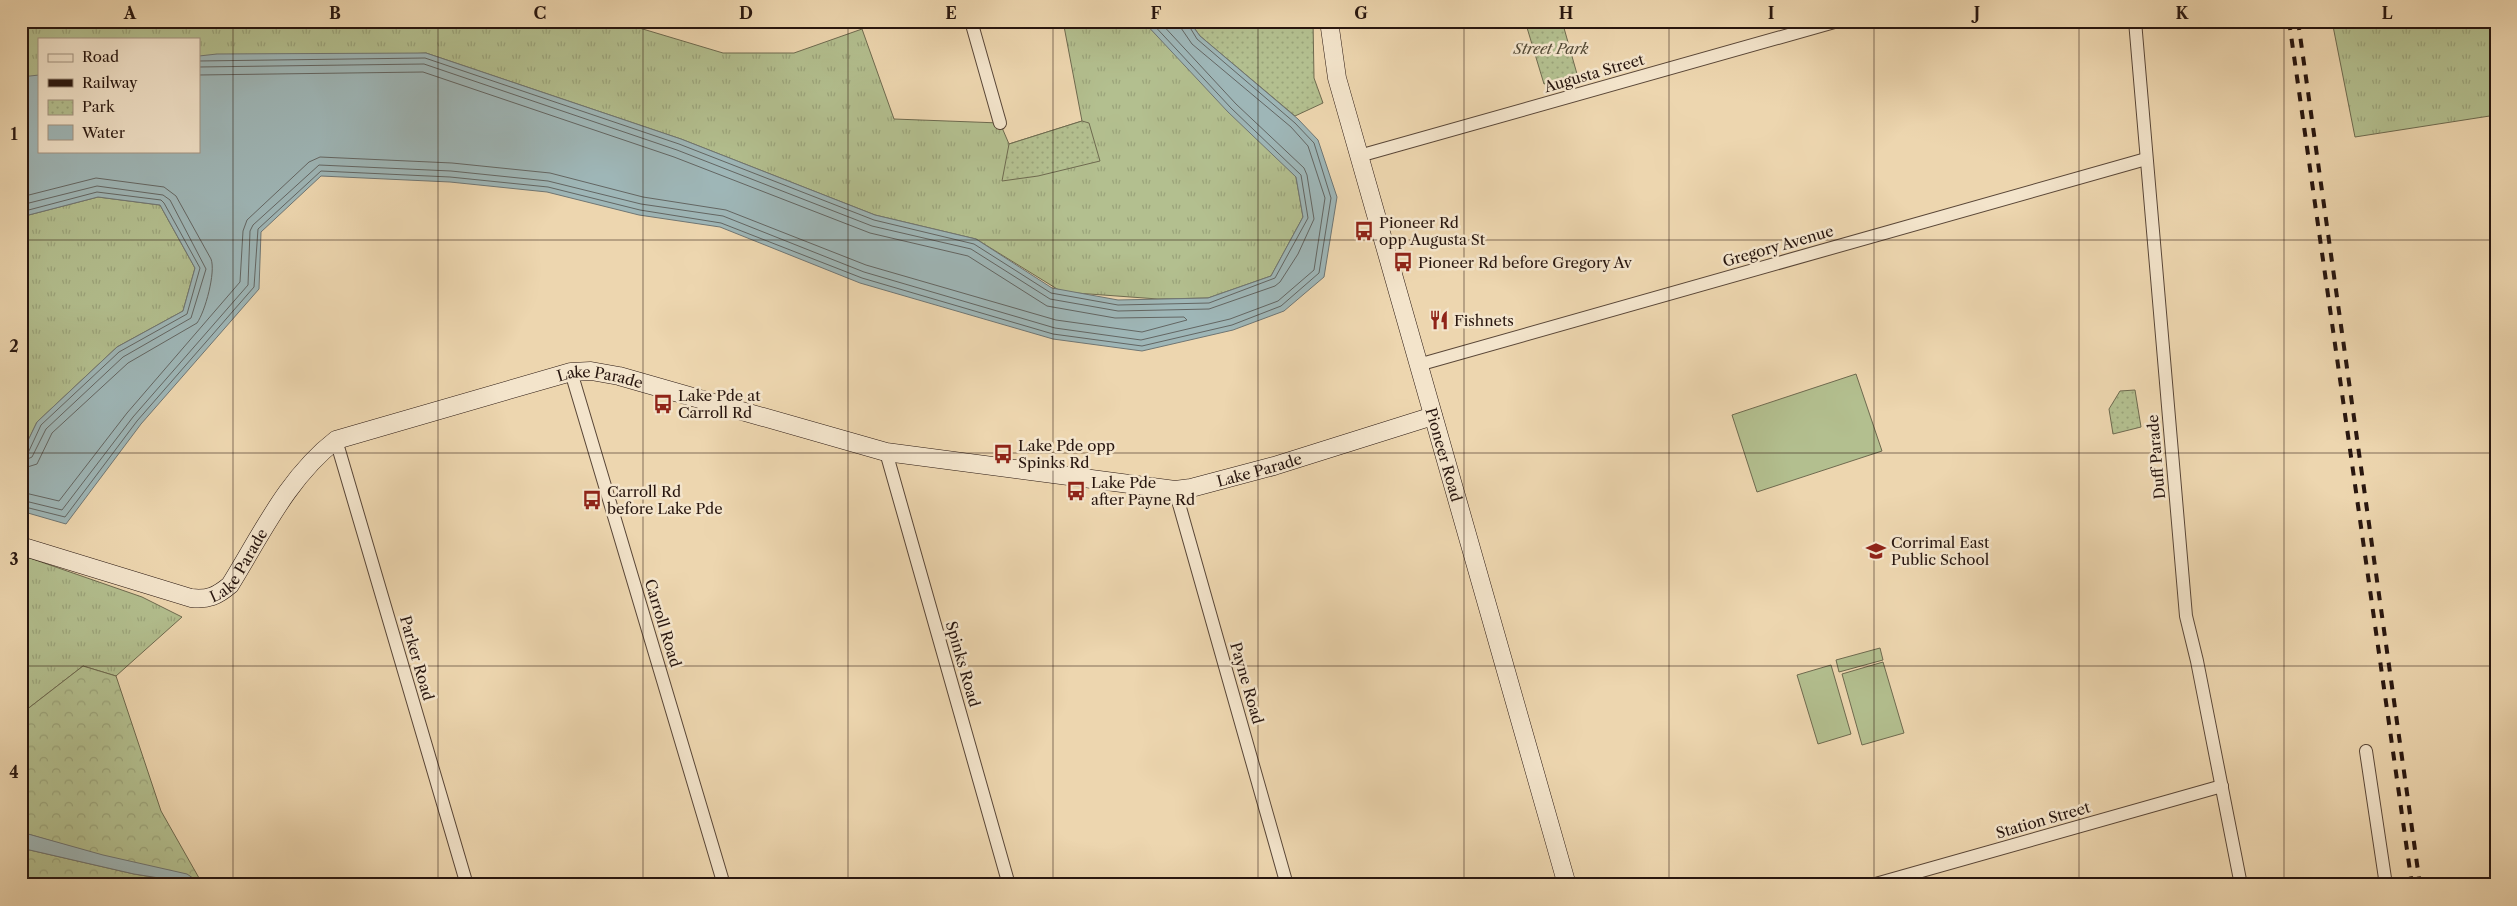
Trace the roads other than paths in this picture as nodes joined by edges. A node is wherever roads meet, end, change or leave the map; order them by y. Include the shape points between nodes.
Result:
1 (971, 21) edge
2 (1329, 21) edge
3 (1838, 21) edge
4 (2134, 21) edge
5 (1000, 123) dead end
6 (1359, 156) junction
7 (2146, 159) junction
8 (1418, 365) junction
9 (570, 372) junction
10 (1433, 416) junction
11 (336, 440) junction
12 (886, 452) junction
13 (1175, 490) junction
14 (21, 546) edge
15 (2366, 751) dead end
16 (2222, 786) junction
17 (467, 885) edge
18 (724, 885) edge
19 (1009, 885) edge
20 (1287, 885) edge
21 (1567, 885) edge
22 (1872, 885) edge
23 (2241, 885) edge
24 (2386, 885) edge

1 - 5 street
2 - 6 main road, Pioneer Road via 1337,78
3 - 6 street, Augusta Street
4 - 7 street, Duff Parade
6 - 8 main road, Pioneer Road
7 - 8 street, Gregory Avenue
7 - 16 street, Duff Parade via 2186,616
8 - 10 main road, Pioneer Road
9 - 11 main road, Lake Parade
9 - 12 main road, Lake Parade via 591,371 619,376
9 - 18 street, Carroll Road
10 - 13 main road, Lake Parade via 1274,466
10 - 21 main road, Pioneer Road
11 - 14 main road, Lake Parade via 301,472 230,585 219,595 204,600 191,598
11 - 17 street, Parker Road
12 - 13 main road, Lake Parade
12 - 19 street, Spinks Road
13 - 20 street, Payne Road
15 - 24 street
16 - 22 street, Station Street
16 - 23 street, Duff Parade

